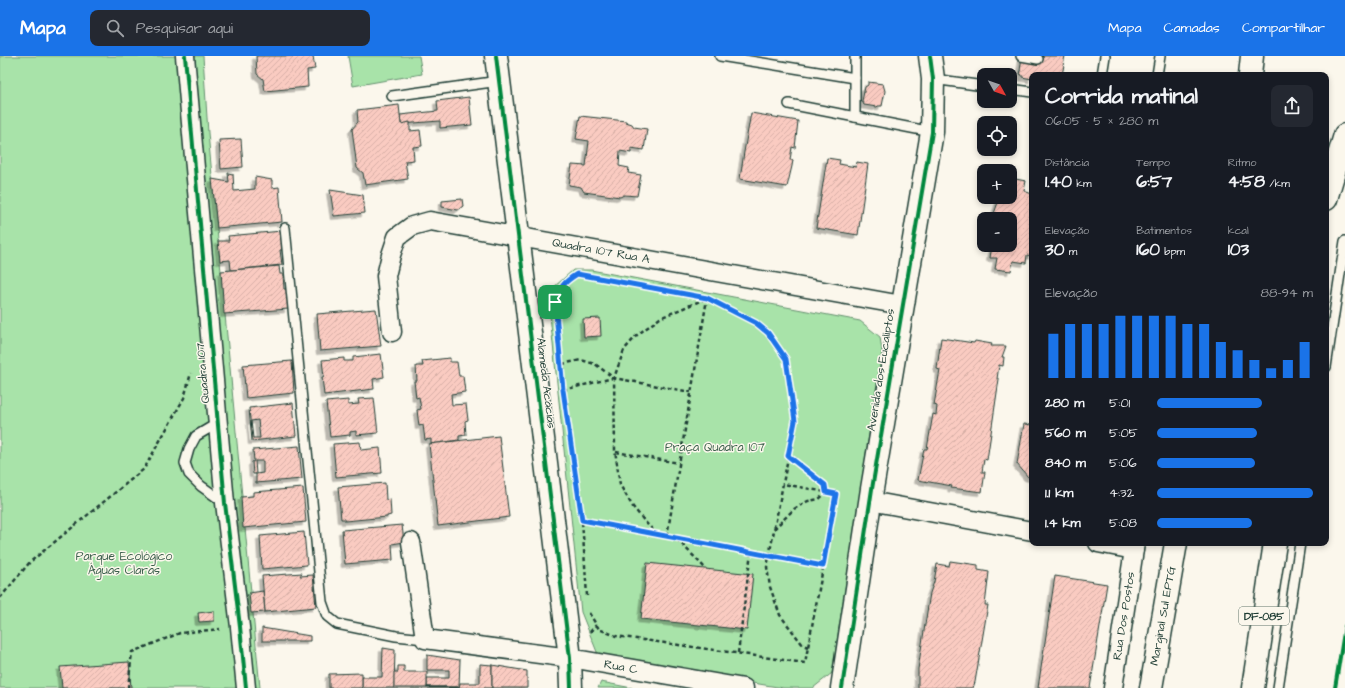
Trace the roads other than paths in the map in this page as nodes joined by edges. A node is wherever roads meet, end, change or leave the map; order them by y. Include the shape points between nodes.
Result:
1 (185, 56) edge
2 (496, 56) edge
3 (720, 56) edge
4 (855, 56) edge
5 (930, 56) edge
6 (1021, 56) edge
7 (1105, 56) edge
8 (1160, 56) edge
9 (1252, 56) edge
10 (1038, 59) dead end
11 (1102, 72) edge
12 (1157, 72) edge
13 (1250, 72) edge
14 (855, 78) junction
15 (933, 79) junction
16 (499, 81) junction
17 (977, 85) edge
18 (1017, 90) edge
19 (1029, 92) edge
20 (392, 96) dead end
21 (789, 104) dead end
22 (855, 117) junction
23 (932, 132) junction
24 (1345, 135) edge
25 (1329, 190) edge
26 (285, 228) dead end
27 (518, 236) junction
28 (1345, 241) edge
29 (902, 305) junction
30 (392, 332) dead end
31 (1329, 347) edge
32 (218, 423) junction
33 (870, 501) junction
34 (225, 503) junction
35 (1029, 530) edge
36 (411, 542) dead end
37 (1135, 546) edge
38 (1175, 546) edge
39 (1275, 546) edge
40 (1300, 546) edge
41 (425, 639) junction
42 (570, 658) junction
43 (246, 688) edge
44 (571, 688) edge
45 (744, 688) edge
46 (842, 688) edge
47 (1113, 688) edge
48 (1151, 688) edge
49 (1253, 688) edge
50 (1278, 688) edge

1 - 32 street, Quadra 107
2 - 16 main road, Alameda Acácias
3 - 14 lane
4 - 14 lane
5 - 15 main road, Avenida dos Eucaliptos
6 - 10 lane
7 - 11 lane
8 - 12 lane
9 - 13 main road
14 - 22 lane
15 - 17 lane
15 - 23 main road, Avenida dos Eucaliptos
16 - 20 lane
16 - 27 main road, Alameda Acácias
18 - 19 lane
21 - 22 lane
22 - 23 lane
23 - 29 main road, Avenida dos Eucaliptos
24 - 25 main road
26 - 41 lane via 322,602 327,616 337,624
27 - 29 street, Quadra 107 Rua A
27 - 30 street, Quadra 107 Rua A via 430,221 412,226 398,237 386,276
27 - 42 main road, Alameda Acácias
28 - 31 lane
29 - 33 main road, Avenida dos Eucaliptos
32 - 34 street, Quadra 107
32 - 34 lane via 196,436 185,463 189,474 201,486
33 - 35 street
33 - 46 main road, Avenida dos Eucaliptos
34 - 43 street, Quadra 107
36 - 41 street
37 - 47 street, Rua Dos Postos
38 - 48 main road, Marginal Sul EPTG
39 - 49 main road, DF-085
40 - 50 lane
41 - 42 street, Rua C
42 - 44 main road, Alameda Acácias
42 - 45 street, Rua C

